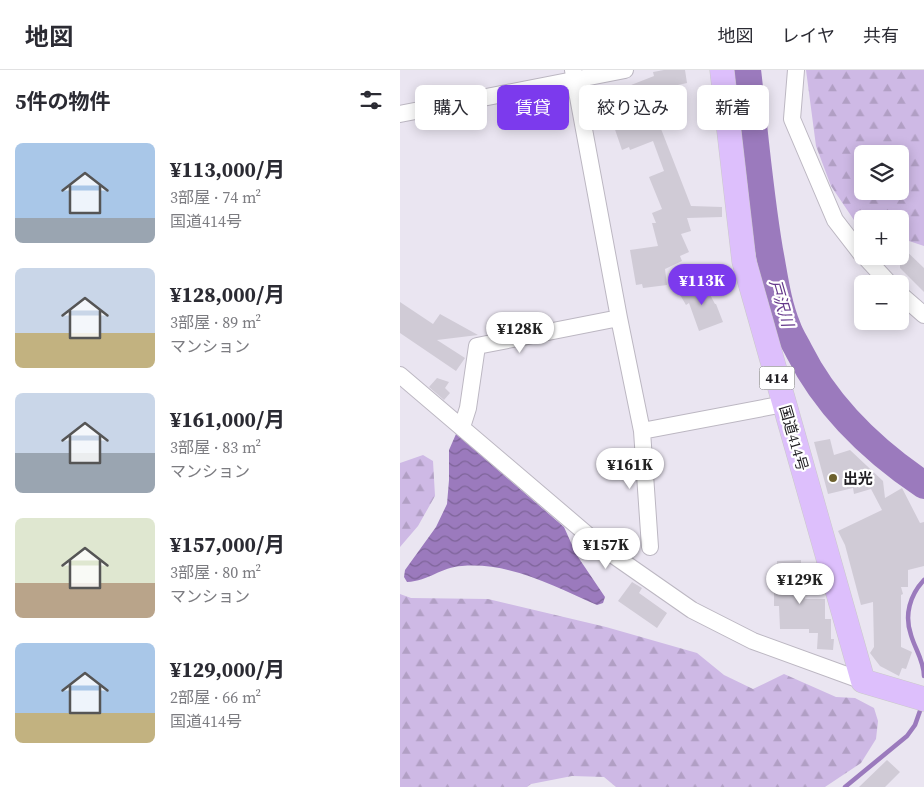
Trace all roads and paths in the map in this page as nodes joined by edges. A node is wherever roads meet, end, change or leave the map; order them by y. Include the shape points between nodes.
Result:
1 (625, 70) edge
2 (722, 70) edge
3 (796, 70) edge
4 (574, 75) edge
5 (400, 114) edge
6 (854, 244) edge
7 (872, 265) edge
8 (882, 275) edge
9 (909, 302) edge
10 (924, 315) edge
11 (618, 318) junction
12 (400, 375) edge
13 (784, 404) junction
14 (462, 427) junction
15 (642, 431) junction
16 (650, 547) dead end
17 (863, 681) junction
18 (924, 699) edge

1 - 4 street
2 - 13 highway, 国道414号 / 414 via 744,261
3 - 6 street via 792,119 835,220
4 - 5 street
4 - 11 street
7 - 8 street
9 - 10 street
11 - 14 street via 477,346
11 - 15 street
12 - 14 street
13 - 15 street
13 - 17 highway, 国道414号 / 414
14 - 17 street via 603,548 692,610 753,641
15 - 16 street
17 - 18 highway

